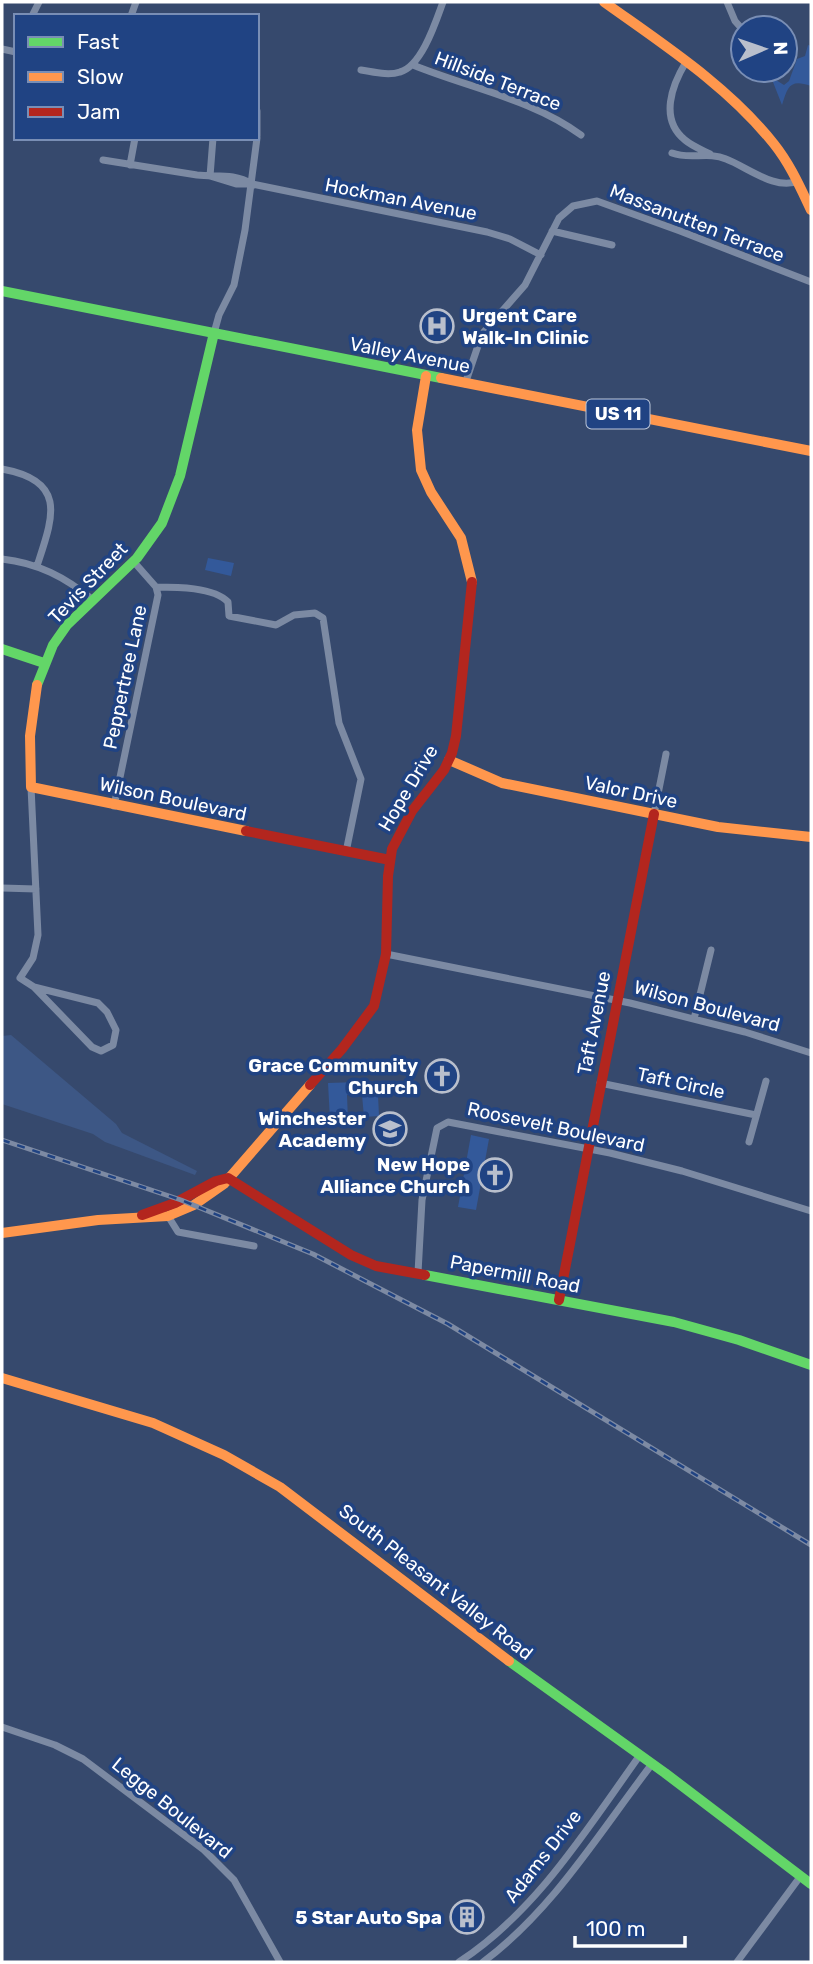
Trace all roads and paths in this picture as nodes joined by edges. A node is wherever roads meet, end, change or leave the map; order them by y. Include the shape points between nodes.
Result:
1 (443, 2) edge
2 (604, 2) edge
3 (686, 62) junction
4 (413, 65) junction
5 (361, 71) dead end
6 (581, 135) dead end
7 (135, 140) edge
8 (214, 140) edge
9 (257, 140) edge
10 (672, 153) dead end
11 (711, 155) junction
12 (103, 160) dead end
13 (130, 165) junction
14 (210, 176) junction
15 (798, 181) junction
16 (252, 184) junction
17 (810, 204) edge
18 (552, 231) junction
19 (612, 245) dead end
20 (541, 255) junction
21 (811, 282) edge
22 (2, 291) edge
23 (214, 333) junction
24 (426, 376) junction
25 (464, 384) junction
26 (811, 451) edge
27 (2, 469) edge
28 (2, 559) edge
29 (134, 562) junction
30 (37, 566) junction
31 (156, 587) junction
32 (93, 600) junction
33 (2, 649) edge
34 (44, 663) junction
35 (666, 754) dead end
36 (449, 760) junction
37 (31, 787) junction
38 (114, 806) junction
39 (654, 814) junction
40 (811, 838) edge
41 (346, 852) junction
42 (390, 860) junction
43 (2, 888) edge
44 (36, 889) junction
45 (712, 950) dead end
46 (386, 954) junction
47 (34, 987) junction
48 (617, 1000) junction
49 (694, 1019) junction
50 (811, 1053) edge
51 (766, 1080) dead end
52 (600, 1083) junction
53 (756, 1115) junction
54 (749, 1143) dead end
55 (588, 1148) junction
56 (228, 1178) junction
57 (811, 1211) edge
58 (168, 1216) junction
59 (137, 1217) junction
60 (2, 1233) edge
61 (254, 1246) dead end
62 (418, 1273) junction
63 (559, 1300) junction
64 (811, 1365) edge
65 (2, 1378) edge
66 (2, 1727) edge
67 (640, 1755) junction
68 (652, 1764) junction
69 (800, 1877) junction
70 (811, 1884) edge
71 (280, 1962) edge
72 (459, 1962) edge
73 (483, 1962) edge
74 (737, 1962) edge

1 - 4 street
2 - 3 main road
3 - 11 street via 672,90 671,117 684,140
3 - 15 main road via 757,122
4 - 5 street, Hillside Terrace via 392,74
4 - 6 street, Hillside Terrace via 527,106
7 - 13 street
8 - 14 street
9 - 16 street, Tevis Street
10 - 11 street
11 - 15 street via 782,184
12 - 13 street, Hockman Avenue
13 - 14 street, Hockman Avenue
14 - 16 street, Hockman Avenue via 236,177
15 - 17 main road
16 - 20 street, Hockman Avenue via 487,232
16 - 23 street, Tevis Street via 234,285
18 - 19 street
18 - 20 street, Massanutten Terrace
18 - 21 street, Massanutten Terrace via 565,210 597,201
20 - 25 street, Massanutten Terrace via 525,285 482,334
22 - 23 main road, Valley Avenue / US 11
23 - 24 main road, Valley Avenue / US 11
23 - 29 main road, Tevis Street via 175,495 154,537
24 - 25 main road, Valley Avenue / US 11
24 - 36 main road, Hope Drive via 417,430 421,470 461,538 472,584 456,736
25 - 26 main road, Valley Avenue / US 11
27 - 30 street via 30,477 43,488 50,503 51,519
28 - 30 street
29 - 31 street, Peppertree Lane
29 - 32 main road, Tevis Street
30 - 32 street via 66,579
31 - 38 street, Peppertree Lane via 156,606
31 - 41 street via 220,595 228,601 229,616 276,625 294,615 315,613 323,618 339,723 361,779
32 - 34 main road, Tevis Street via 60,634
33 - 34 main road
34 - 37 main road, Tevis Street via 31,711
35 - 39 street, Taft Avenue
36 - 39 main road, Valor Drive via 502,783
36 - 42 main road, Hope Drive via 412,811
37 - 38 main road, Wilson Boulevard
37 - 44 street, Tevis Street
38 - 41 main road, Wilson Boulevard
39 - 40 main road, Valor Drive
39 - 48 main road, Taft Avenue
41 - 42 main road, Wilson Boulevard
42 - 46 main road, Hope Drive
43 - 44 street
44 - 47 street, Tevis Street via 36,950 20,978
45 - 49 street
46 - 48 street, Wilson Boulevard
46 - 56 main road, Hope Drive via 374,1006 363,1022
47 - 47 street via 92,1047 100,1051 113,1045 116,1030 98,1003
48 - 49 street, Wilson Boulevard
48 - 52 main road, Taft Avenue
49 - 50 street, Wilson Boulevard
51 - 53 street
52 - 53 street, Taft Circle
52 - 55 main road, Taft Avenue
53 - 54 street
55 - 57 street, Roosevelt Boulevard
55 - 62 street, Roosevelt Boulevard via 452,1122 438,1126 422,1200
55 - 63 main road, Taft Avenue
56 - 58 main road via 216,1192
56 - 59 main road
56 - 62 main road, Papermill Road via 363,1261
58 - 59 main road
58 - 61 street via 178,1232
59 - 60 main road
62 - 63 main road, Papermill Road
63 - 64 main road, Papermill Road via 705,1329
65 - 67 main road, South Pleasant Valley Road via 153,1423 265,1478
66 - 71 street, Legge Boulevard via 83,1759 204,1850 234,1880
67 - 68 main road, South Pleasant Valley Road
67 - 72 street, Adams Drive via 536,1894 495,1937
68 - 69 main road, South Pleasant Valley Road
68 - 73 street, Adams Drive via 547,1903
69 - 70 main road, South Pleasant Valley Road
69 - 74 street

